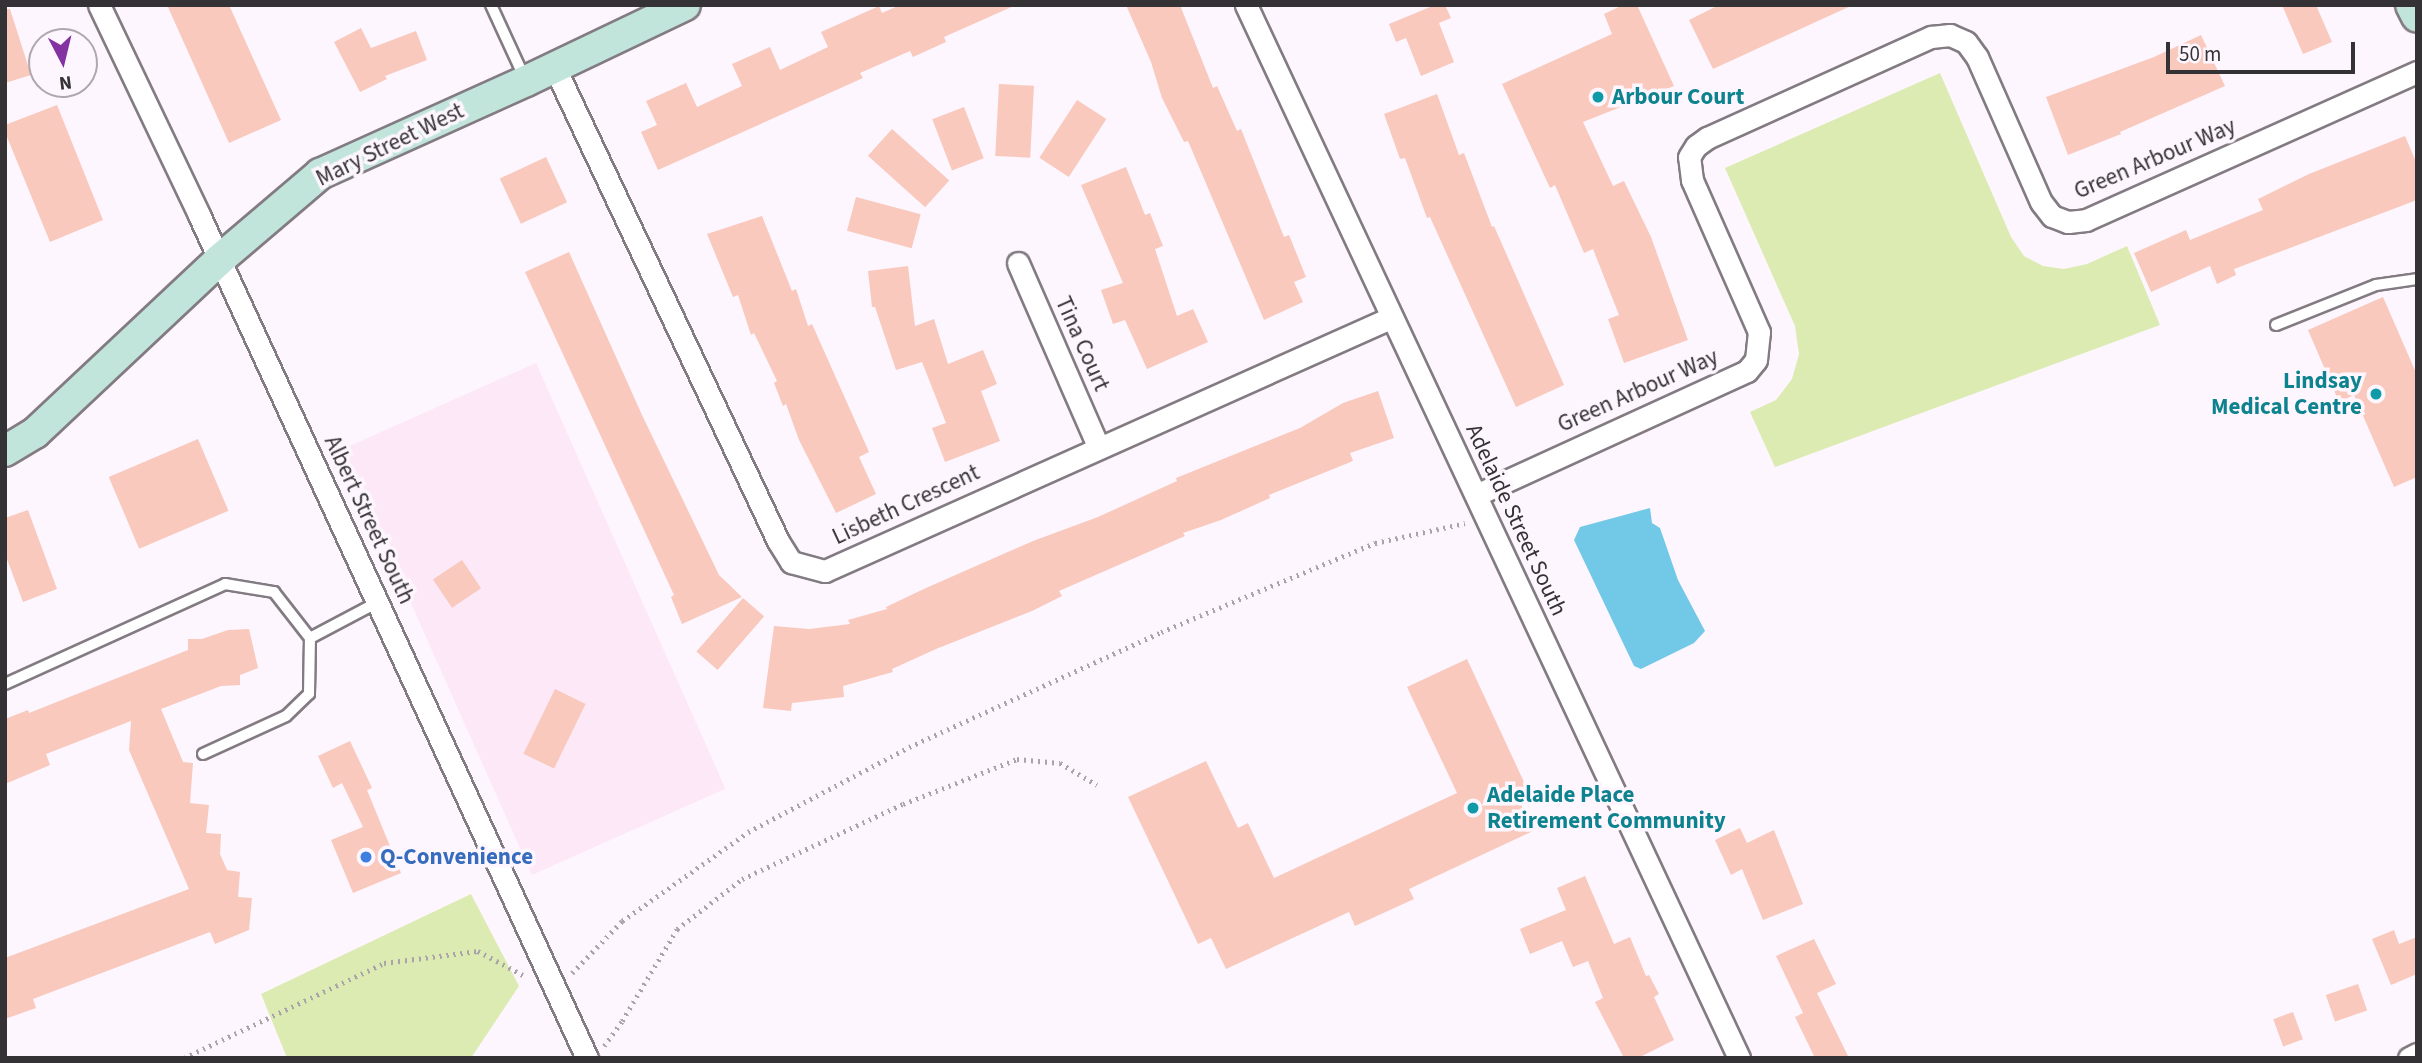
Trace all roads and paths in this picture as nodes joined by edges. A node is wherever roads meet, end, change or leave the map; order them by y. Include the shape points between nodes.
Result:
1 (99, 5) edge
2 (491, 5) edge
3 (685, 5) edge
4 (1246, 5) edge
5 (2412, 5) edge
6 (2417, 17) edge
7 (555, 66) junction
8 (2417, 72) edge
9 (526, 81) junction
10 (219, 260) junction
11 (1018, 263) dead end
12 (2417, 279) edge
13 (1390, 318) junction
14 (2276, 325) dead end
15 (1098, 446) junction
16 (5, 451) edge
17 (1476, 495) junction
18 (1486, 516) junction
19 (378, 601) junction
20 (310, 638) junction
21 (5, 684) edge
22 (203, 754) dead end
23 (1097, 785) dead end
24 (555, 992) junction
25 (2417, 1054) edge
26 (593, 1055) edge
27 (184, 1058) edge
28 (1739, 1058) edge
29 (2409, 1058) edge

1 - 10 street, Albert Street South
2 - 9 lane
3 - 7 street, Mary Street West
4 - 13 street, Adelaide Street South
5 - 6 street
7 - 9 street, Mary Street West
7 - 15 street, Lisbeth Crescent via 791,562 825,571
8 - 17 street, Green Arbour Way via 2086,220 2068,222 2052,216 2041,202 1966,42 1950,35 1918,43 1707,138 1689,157 1692,180 1759,332 1756,360 1747,371
9 - 10 street, Mary Street West via 320,174
10 - 16 street, Mary Street West via 35,433
10 - 19 street, Albert Street South
11 - 15 street, Tina Court
12 - 14 lane via 2376,285
13 - 15 street, Lisbeth Crescent
13 - 17 street, Adelaide Street South
17 - 18 street, Adelaide Street South
18 - 24 path via 1453,528 1375,543 1161,632 909,747 748,832 622,921
18 - 28 street, Adelaide Street South
19 - 20 lane
19 - 24 street, Albert Street South
20 - 21 lane via 274,592 225,584
20 - 22 lane via 309,694 286,716
23 - 26 path via 1060,763 1017,759 903,804 742,879 677,929 622,1021
24 - 26 street, Albert Street South
24 - 27 path via 478,951 384,963
25 - 29 street

